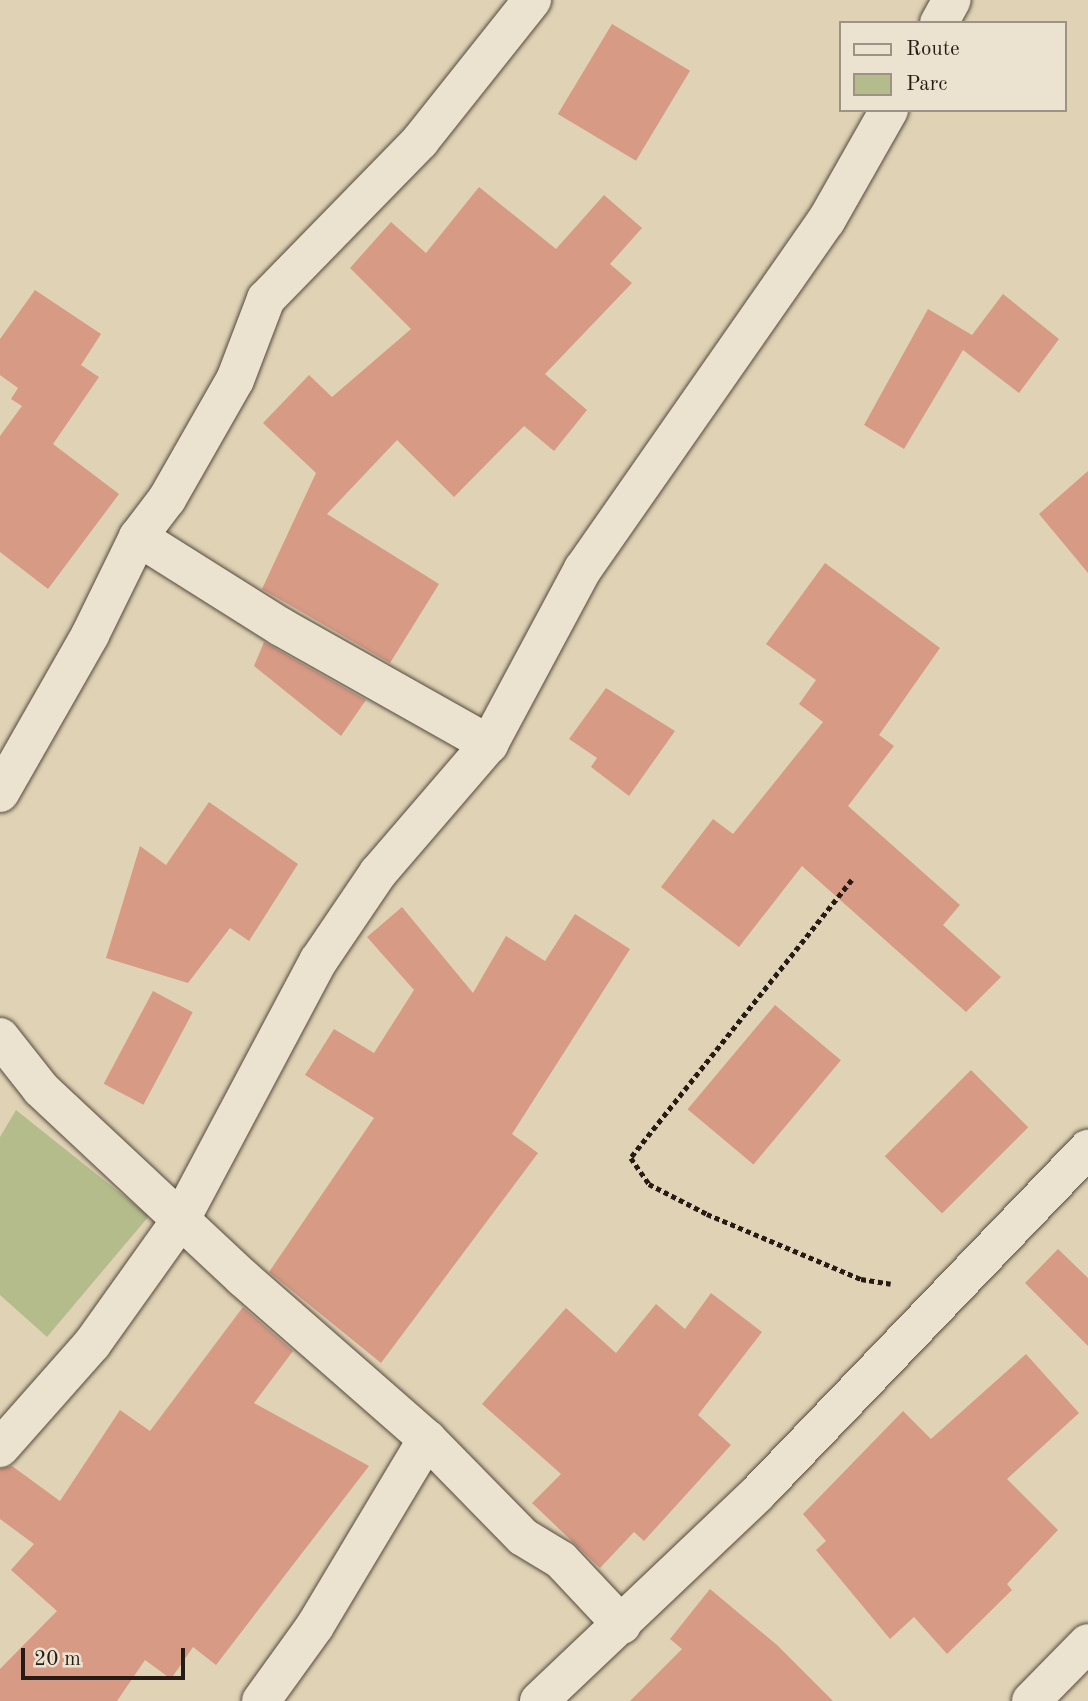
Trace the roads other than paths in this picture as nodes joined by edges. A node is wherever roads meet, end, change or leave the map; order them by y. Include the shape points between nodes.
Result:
1 (532, 0) edge
2 (953, 0) edge
3 (940, 21) edge
4 (889, 112) edge
5 (138, 537) junction
6 (489, 744) junction
7 (0, 793) edge
8 (0, 1037) edge
9 (1088, 1149) edge
10 (181, 1219) junction
11 (427, 1439) junction
12 (0, 1448) edge
13 (622, 1625) junction
14 (1088, 1643) edge
15 (261, 1701) edge
16 (539, 1701) edge
17 (1031, 1701) edge

1 - 5 street via 420,141 266,299 235,380 167,499
2 - 3 street
4 - 6 street via 826,221 583,569
5 - 6 street via 281,627
5 - 7 street via 90,635
6 - 10 street via 378,873 346,919
8 - 10 street via 41,1089
9 - 13 street via 758,1493
10 - 11 street
10 - 12 street via 92,1343
11 - 13 street via 523,1537 561,1560
11 - 15 street via 315,1626
13 - 16 street
14 - 17 street

